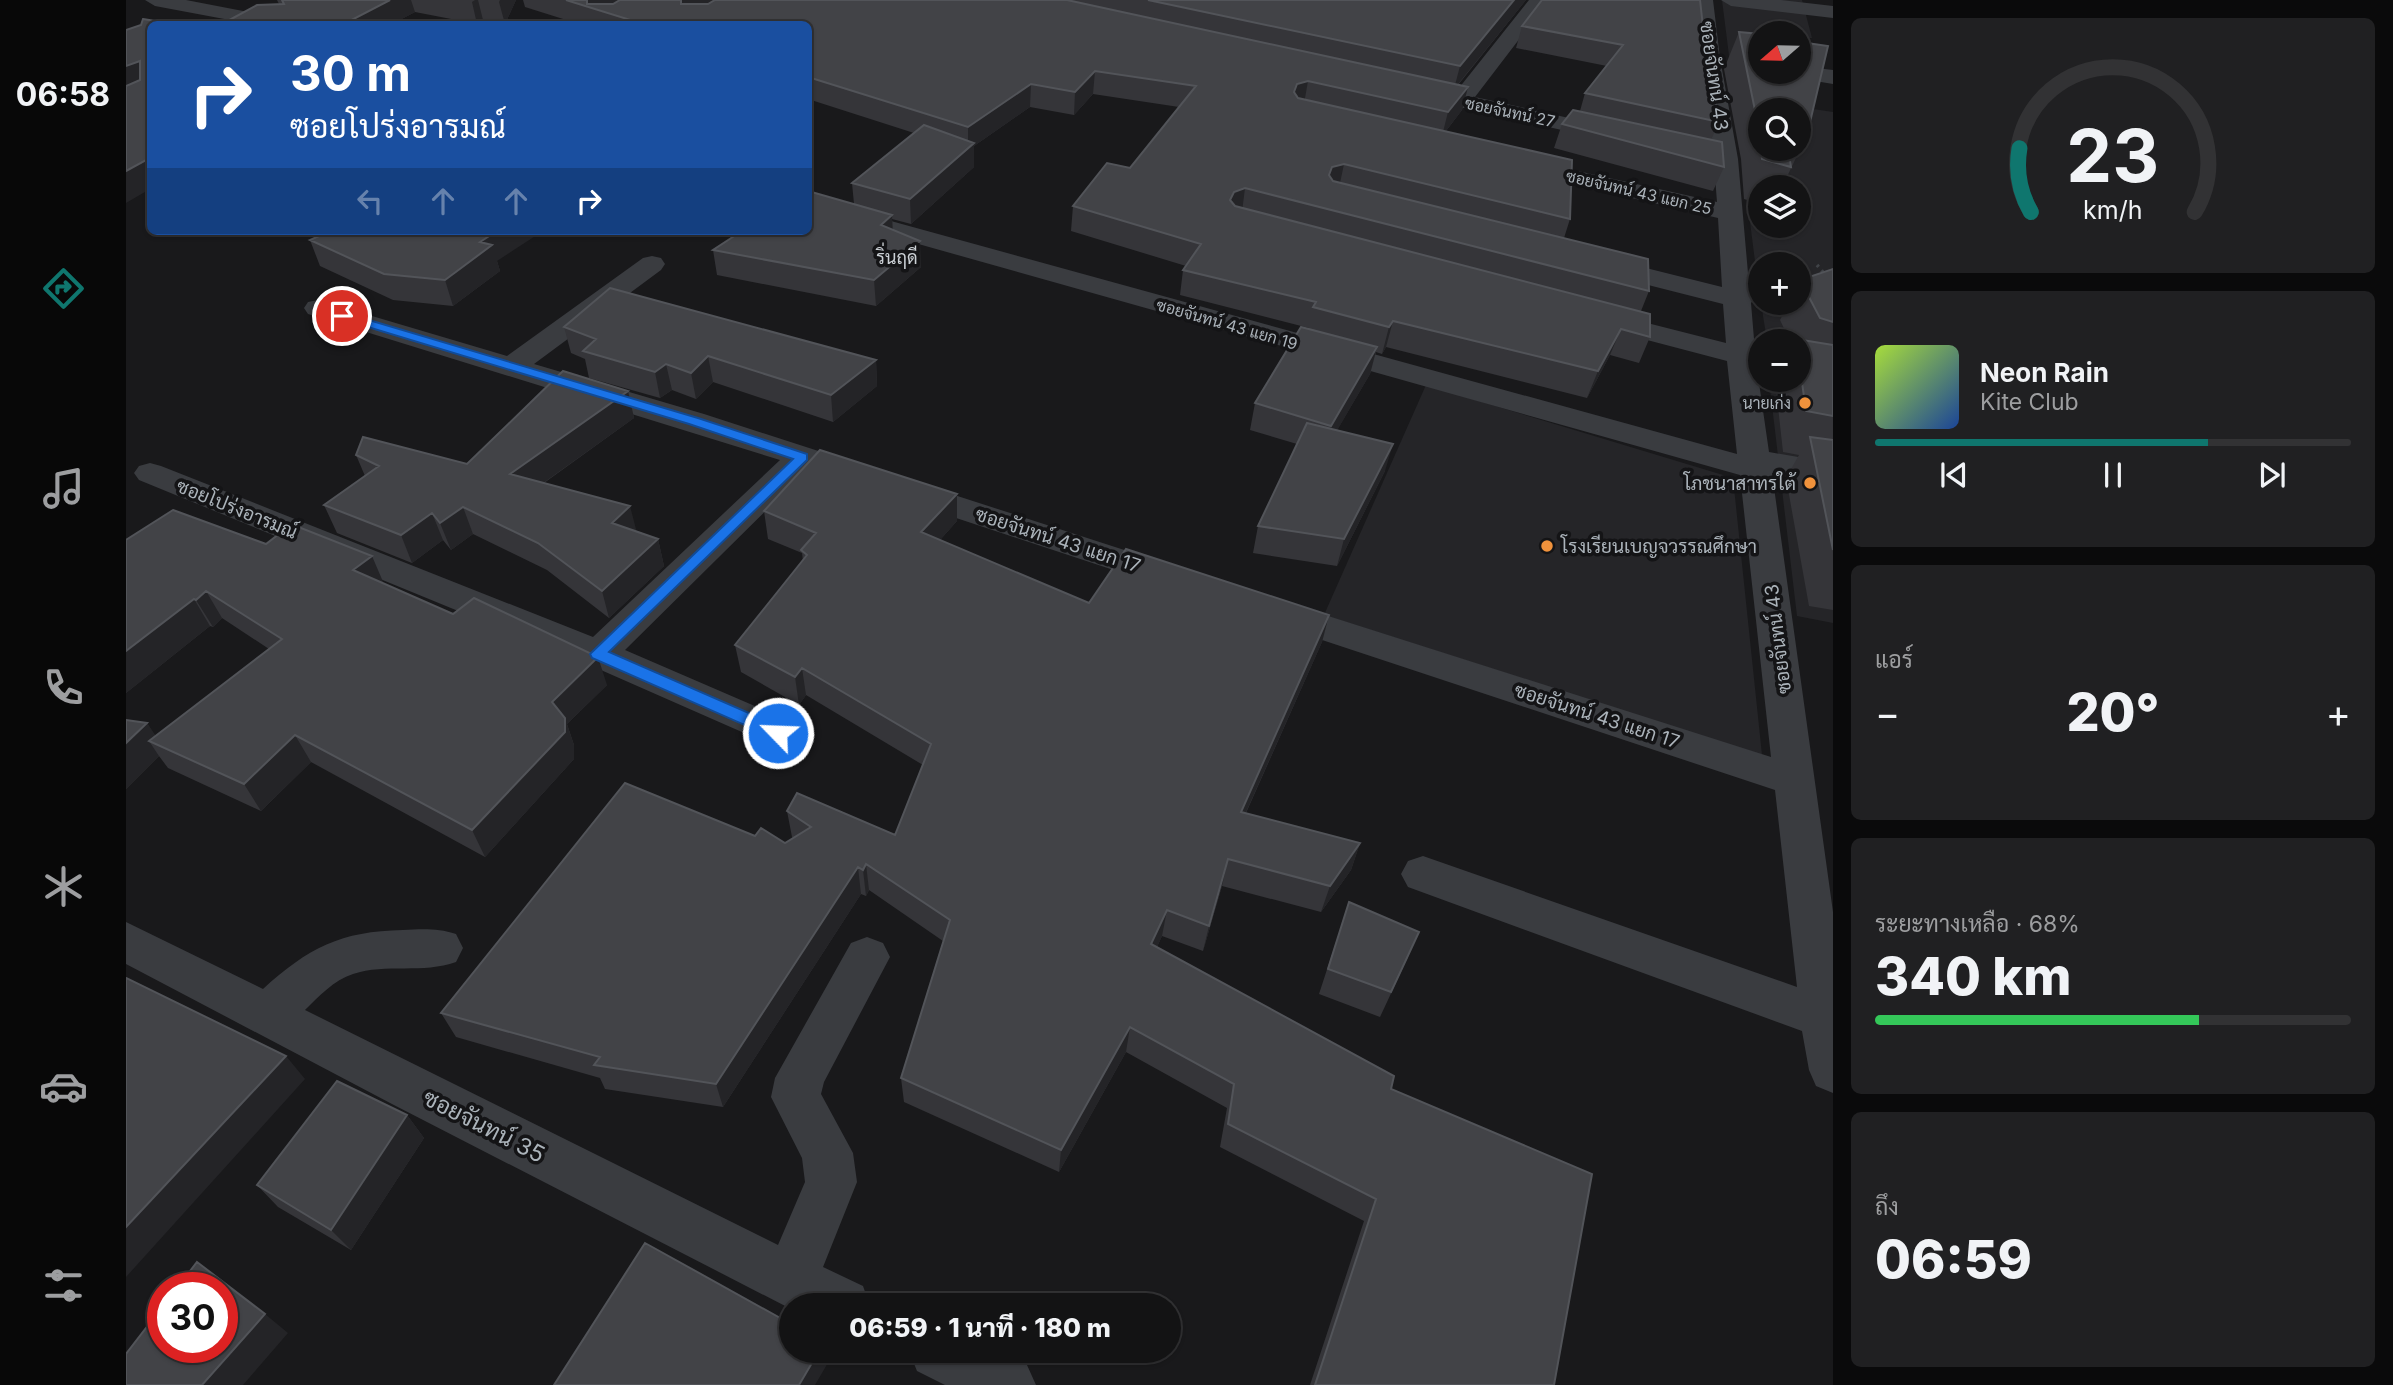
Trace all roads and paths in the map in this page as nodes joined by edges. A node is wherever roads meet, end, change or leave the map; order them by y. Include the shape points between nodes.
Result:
1 (155, 0) edge
2 (265, 0) edge
3 (1539, 0) edge
4 (1703, 0) edge
5 (1731, 0) edge
6 (209, 10) junction
7 (1833, 12) edge
8 (232, 15) junction
9 (185, 21) edge
10 (263, 21) edge
11 (1811, 73) edge
12 (1833, 76) edge
13 (1393, 86) edge
14 (1460, 101) junction
15 (1633, 139) edge
16 (1503, 161) edge
17 (820, 208) edge
18 (1730, 213) junction
19 (1579, 259) edge
20 (653, 264) dead end
21 (1817, 265) dead end
22 (1833, 284) edge
23 (1739, 300) junction
24 (318, 308) dead end
25 (1579, 313) edge
26 (1748, 344) edge
27 (1748, 358) edge
28 (512, 366) junction
29 (1753, 392) edge
30 (802, 457) junction
31 (1756, 465) junction
32 (150, 473) dead end
33 (1833, 473) edge
34 (1199, 587) edge
35 (1239, 600) edge
36 (598, 654) junction
37 (778, 733) dead end
38 (1795, 781) junction
39 (1423, 874) dead end
40 (126, 942) edge
41 (440, 948) dead end
42 (867, 957) dead end
43 (267, 1016) junction
44 (1824, 1018) junction
45 (1833, 1070) edge
46 (791, 1280) junction
47 (817, 1293) edge
48 (962, 1363) edge
49 (1007, 1385) edge

1 - 6 street
2 - 8 street
3 - 14 street
4 - 18 street, ซอยจันทน์ 43 via 1722,60 1713,156
5 - 7 street
6 - 8 street
6 - 9 street
8 - 10 street
11 - 12 street
13 - 14 street, ซอยจันทน์ 27
14 - 15 street, ซอยจันทน์ 27
16 - 18 street, ซอยจันทน์ 43 แยก 25
17 - 31 street, ซอยจันทน์ 43 แยก 19
18 - 23 street, ซอยจันทน์ 43
19 - 23 street
20 - 28 street
21 - 22 path
23 - 26 street, ซอยจันทน์ 43
24 - 28 street, ซอยจันทน์ 43 แยก 17
25 - 27 street
28 - 30 street, ซอยจันทน์ 43 แยก 17
29 - 31 street, ซอยจันทน์ 43
30 - 34 street, ซอยจันทน์ 43 แยก 17
30 - 36 street
31 - 33 street, ซอยจันทน์ 43 แยก 19
31 - 38 street, ซอยจันทน์ 43
32 - 36 street, ซอยโปร่งอารมณ์
35 - 38 street, ซอยจันทน์ 43 แยก 17
36 - 37 street, ซอยโปร่งอารมณ์
38 - 44 street, ซอยจันทน์ 43
39 - 44 street
40 - 43 street, ซอยจันทน์ 35
41 - 43 street via 338,958 314,972
42 - 46 street via 800,1078 796,1097 827,1153 831,1182
43 - 46 street, ซอยจันทน์ 35
44 - 45 street, ซอยจันทน์ 43
46 - 47 street, ซอยจันทน์ 35
48 - 49 street

